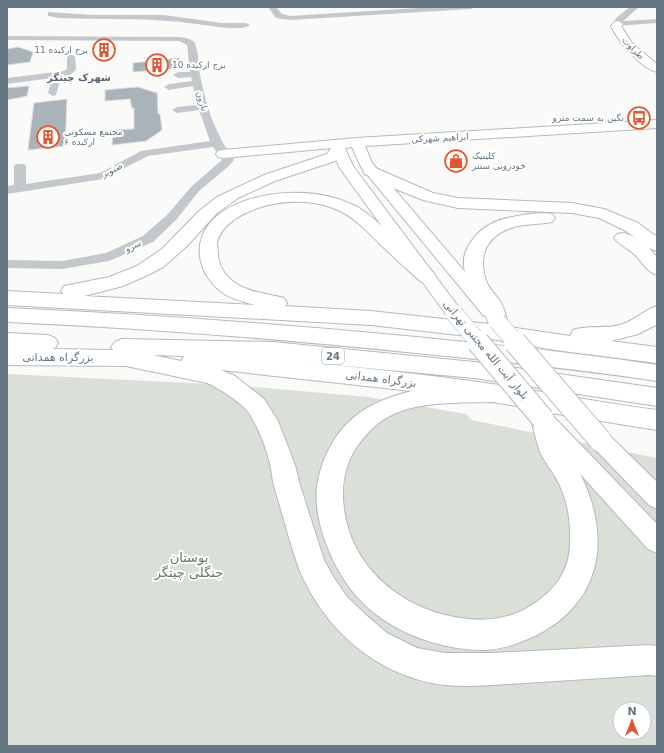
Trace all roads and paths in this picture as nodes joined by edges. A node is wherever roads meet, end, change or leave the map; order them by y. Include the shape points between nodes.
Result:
1 (272, 7) edge
2 (471, 7) edge
3 (635, 7) edge
4 (403, 9) edge
5 (51, 17) edge
6 (657, 22) edge
7 (618, 24) junction
8 (246, 25) dead end
9 (36, 37) junction
10 (7, 38) edge
11 (71, 57) dead end
12 (657, 59) edge
13 (657, 68) edge
14 (57, 75) junction
15 (178, 75) dead end
16 (196, 79) junction
17 (7, 81) edge
18 (169, 87) dead end
19 (53, 92) dead end
20 (203, 107) junction
21 (177, 110) dead end
22 (657, 124) edge
23 (657, 128) edge
24 (216, 143) junction
25 (358, 148) junction
26 (339, 150) junction
27 (225, 157) junction
28 (20, 166) dead end
29 (371, 171) junction
30 (20, 188) junction
31 (7, 190) edge
32 (657, 244) edge
33 (7, 264) edge
34 (657, 269) edge
35 (427, 277) junction
36 (7, 296) edge
37 (657, 313) edge
38 (7, 315) edge
39 (371, 318) junction
40 (491, 326) junction
41 (7, 341) edge
42 (657, 356) edge
43 (7, 357) edge
44 (121, 357) junction
45 (657, 374) edge
46 (493, 393) junction
47 (657, 397) edge
48 (543, 419) junction
49 (657, 420) edge
50 (657, 498) edge
51 (657, 541) edge
52 (657, 661) edge

1 - 4 street via 279,16 290,18
2 - 4 street
3 - 7 street, طراوت via 619,20
5 - 8 street via 164,17 222,26
5 - 9 street via 45,33
6 - 7 street
7 - 12 main road, طراوت via 636,43
7 - 13 main road, طراوت via 616,26 627,44
9 - 10 street
9 - 16 street, نارون via 179,39 191,44
11 - 14 street via 71,70
14 - 17 street
14 - 19 street
15 - 16 street
16 - 18 street
16 - 20 street, نارون
20 - 21 street
20 - 24 street, نارون
22 - 25 main road, ابراهیم شهرکی
23 - 25 main road, ابراهیم شهرکی
24 - 27 street, نارون
24 - 30 street, صنوبر via 146,153 103,176
25 - 26 main road via 350,155
25 - 29 main road
26 - 27 main road
26 - 35 main road, بلوار آیت الله مجتبی تهرانی via 346,167
26 - 36 highway via 333,157 264,181 218,203 172,250 129,278 89,289 54,294
27 - 33 street, سرو via 225,164 195,189 148,239 109,257 62,265
28 - 30 street
29 - 32 highway via 429,197 458,203 572,208 604,214 632,227
29 - 40 main road
30 - 31 street, صنوبر
34 - 40 highway via 642,251 626,239 588,223 546,218 517,220 495,228 481,241 473,259 479,287 493,306
35 - 39 highway via 361,216 341,206 320,200 281,198 255,204 226,218 210,235 208,253 215,274 234,290 288,306
35 - 48 main road, بلوار آیت الله مجتبی تهرانی, bridge via 454,314
36 - 39 highway
37 - 40 highway via 639,326 596,336 528,332
38 - 45 highway, 24 via 102,319 317,335 577,361
39 - 40 highway
40 - 42 highway via 555,342
40 - 50 main road, bridge
41 - 47 highway, بزرگراه همدانی / 24 via 119,347 273,350 474,370
43 - 44 highway, بزرگراه همدانی
44 - 46 highway, بزرگراه همدانی via 232,363
44 - 52 highway via 211,374 227,382 256,405 270,428 283,465 312,565 337,607 376,644 417,664 445,668
46 - 48 highway via 414,400 387,407 361,424 347,440 334,466 328,490 330,510 340,545 349,562 376,596 396,610 445,631 475,635 502,633 531,622 566,597 582,567 584,530 581,508 575,491 552,451
46 - 49 highway, بزرگراه همدانی
48 - 51 main road, بلوار آیت الله مجتبی تهرانی

